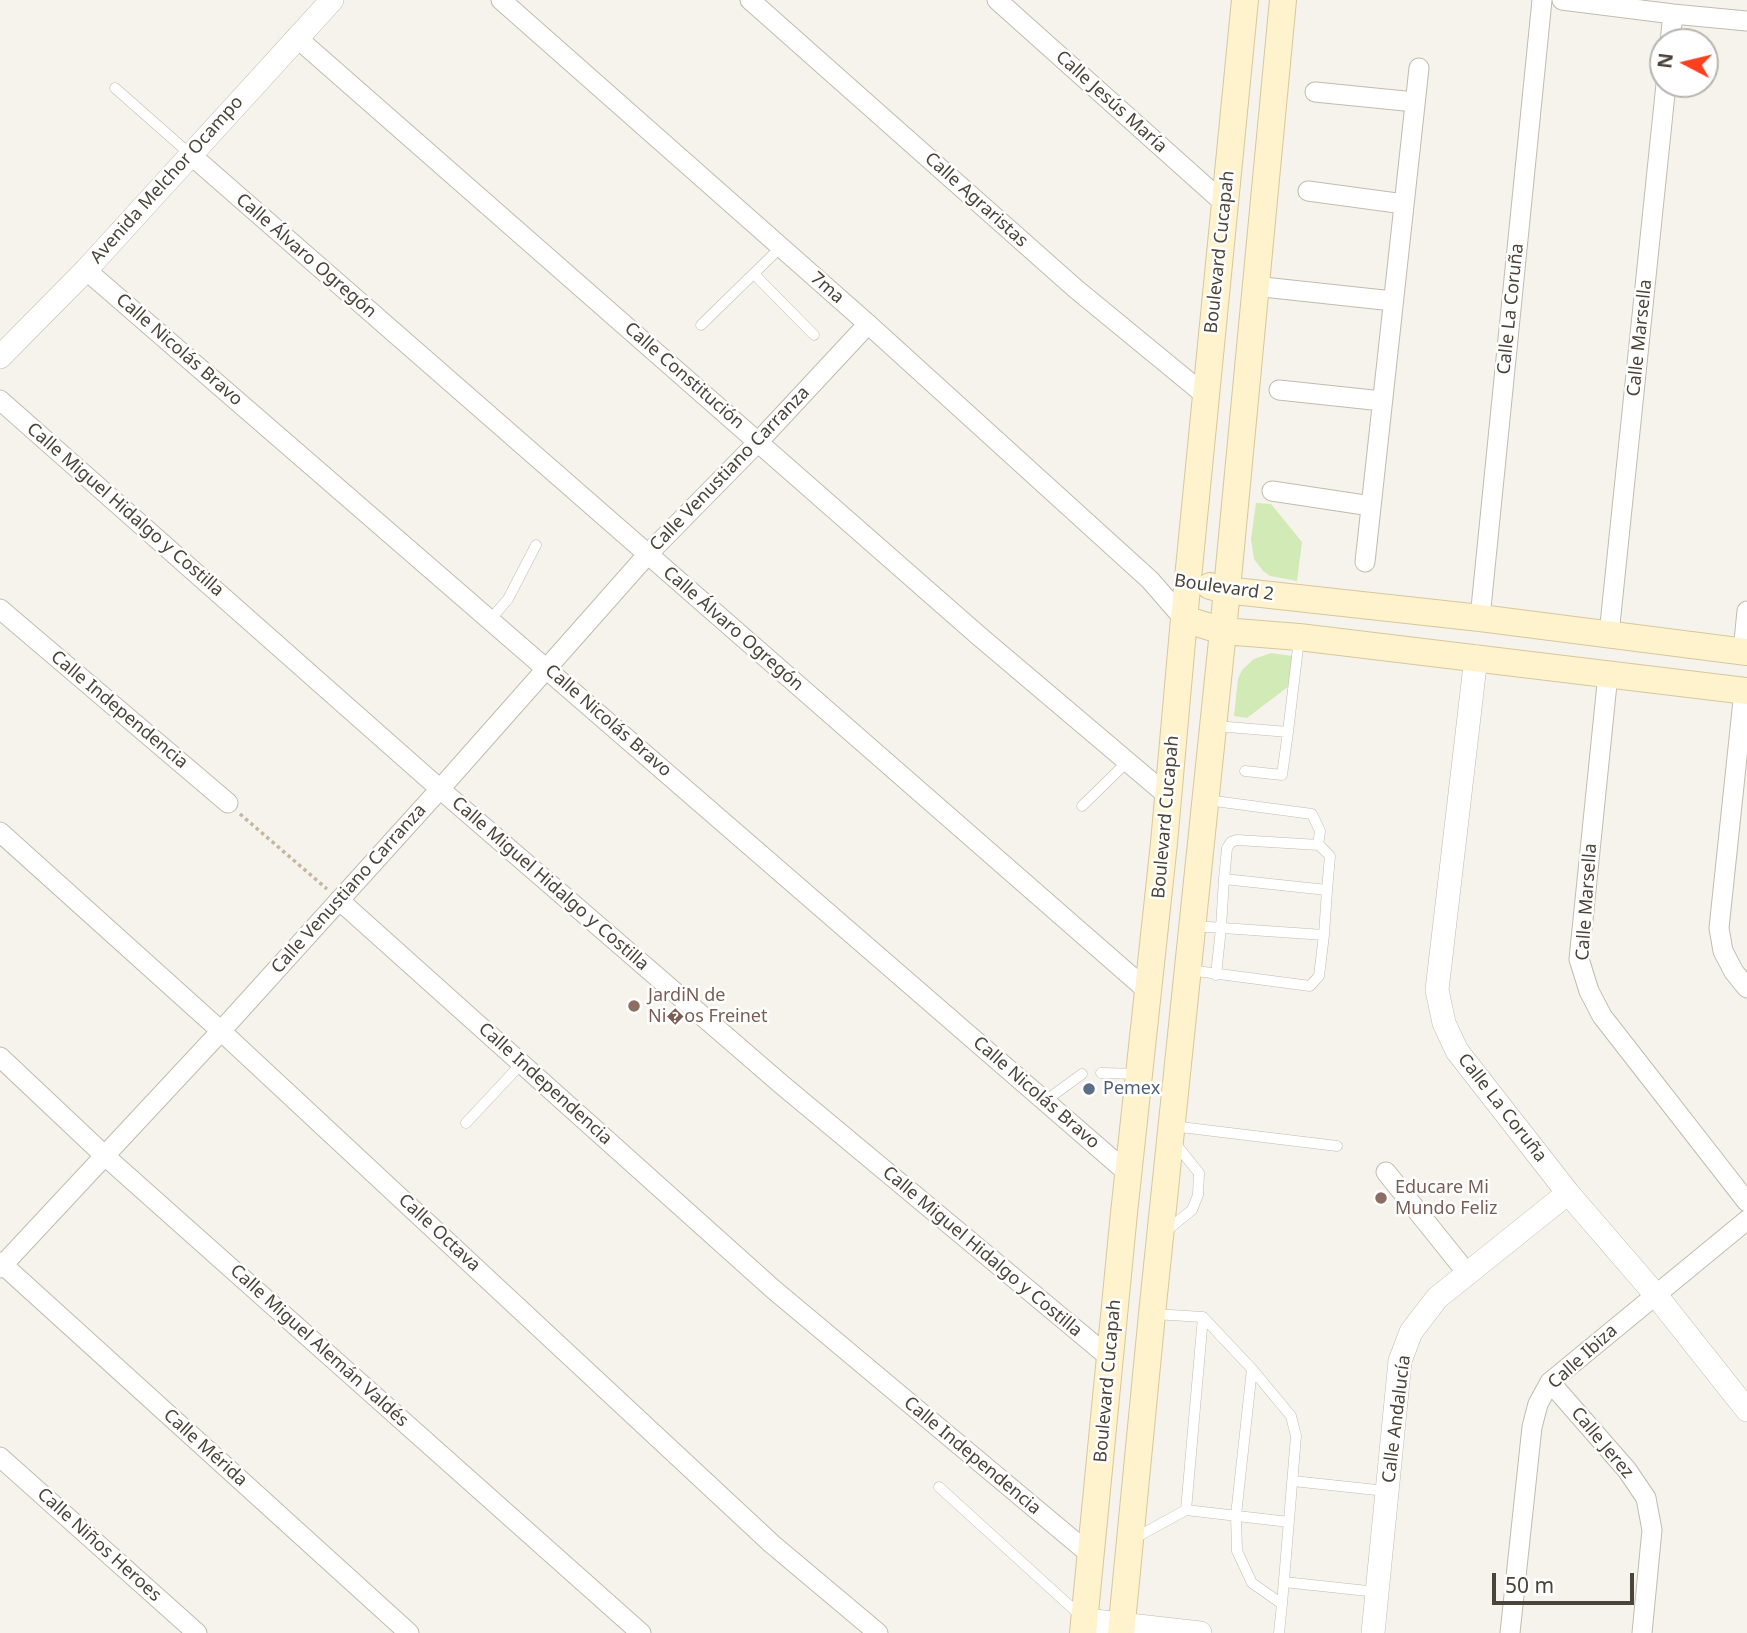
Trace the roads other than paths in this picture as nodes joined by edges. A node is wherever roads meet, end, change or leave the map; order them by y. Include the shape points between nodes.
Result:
1 (332, 0) edge
2 (502, 0) edge
3 (750, 0) edge
4 (998, 0) edge
5 (1245, 0) edge
6 (1283, 0) edge
7 (1542, 0) edge
8 (1562, 0) edge
9 (1673, 15) junction
10 (1747, 21) edge
11 (1672, 28) edge
12 (296, 37) junction
13 (1419, 68) dead end
14 (115, 88) dead end
15 (1315, 92) dead end
16 (1665, 98) edge
17 (1415, 102) junction
18 (191, 155) junction
19 (1308, 191) dead end
20 (1226, 204) junction
21 (1404, 204) junction
22 (781, 247) junction
23 (86, 270) junction
24 (754, 274) junction
25 (1254, 286) junction
26 (1394, 301) junction
27 (868, 324) junction
28 (701, 325) dead end
29 (814, 335) dead end
30 (0, 358) edge
31 (1279, 390) dead end
32 (1206, 395) junction
33 (0, 400) edge
34 (1382, 401) junction
35 (759, 441) junction
36 (1272, 491) dead end
37 (1371, 506) junction
38 (536, 545) dead end
39 (647, 555) junction
40 (1365, 562) dead end
41 (1150, 580) junction
42 (1188, 580) junction
43 (1226, 590) junction
44 (0, 609) edge
45 (1747, 611) edge
46 (1480, 618) junction
47 (1184, 619) junction
48 (490, 620) junction
49 (1223, 631) junction
50 (1609, 634) junction
51 (1299, 637) junction
52 (1745, 652) edge
53 (1476, 657) junction
54 (547, 668) junction
55 (1608, 674) junction
56 (1745, 691) edge
57 (1212, 726) junction
58 (1288, 732) junction
59 (1126, 763) junction
60 (1245, 771) dead end
61 (440, 789) junction
62 (1168, 796) junction
63 (1206, 800) junction
64 (228, 803) road end
65 (1082, 806) dead end
66 (0, 832) edge
67 (1164, 843) junction
68 (1318, 845) junction
69 (1224, 879) junction
70 (1327, 890) junction
71 (339, 900) junction
72 (1194, 926) junction
73 (1221, 928) junction
74 (1324, 935) junction
75 (1189, 970) junction
76 (1216, 975) junction
77 (1747, 988) edge
78 (1149, 992) junction
79 (221, 1031) junction
80 (0, 1057) edge
81 (522, 1063) junction
82 (1101, 1073) dead end
83 (1082, 1074) dead end
84 (1140, 1074) junction
85 (1045, 1101) junction
86 (466, 1123) dead end
87 (1171, 1132) junction
88 (1337, 1146) dead end
89 (105, 1156) junction
90 (1385, 1172) dead end
91 (1129, 1174) junction
92 (1569, 1193) junction
93 (1747, 1202) edge
94 (1124, 1213) junction
95 (1747, 1220) edge
96 (1, 1265) edge
97 (1467, 1273) junction
98 (1655, 1294) junction
99 (1152, 1314) junction
100 (1203, 1317) junction
101 (1110, 1359) junction
102 (1252, 1369) junction
103 (1550, 1382) junction
104 (1747, 1410) edge
105 (0, 1457) edge
106 (1293, 1481) junction
107 (939, 1487) dead end
108 (1387, 1491) junction
109 (1186, 1510) junction
110 (1236, 1515) junction
111 (1289, 1522) junction
112 (1129, 1541) junction
113 (1092, 1556) junction
114 (1284, 1582) junction
115 (1378, 1592) junction
116 (1282, 1604) junction
117 (1084, 1626) edge
118 (1122, 1629) edge
119 (197, 1633) edge
120 (409, 1633) edge
121 (641, 1633) edge
122 (878, 1633) edge
123 (1200, 1633) edge
124 (1279, 1633) edge
125 (1373, 1633) edge
126 (1510, 1633) edge
127 (1642, 1633) edge

1 - 12 street, Avenida Melchor Ocampo
2 - 22 street, 7ma
3 - 32 street, Calle Agraristas via 1076,289
4 - 20 street, Calle Jesús María
5 - 20 main road, Boulevard Cucapah
6 - 25 main road, Boulevard Cucapah
7 - 46 street, Calle La Coruña
8 - 9 street
9 - 10 street
9 - 11 street
12 - 18 street, Avenida Melchor Ocampo
12 - 35 street, Calle Constitución
13 - 17 street
14 - 18 lane
15 - 17 street
16 - 50 street, Calle Marsella
17 - 21 street
18 - 23 street, Avenida Melchor Ocampo
18 - 39 street, Calle Álvaro Ogregón
19 - 21 street
20 - 32 main road, Boulevard Cucapah
21 - 26 street
22 - 24 lane
22 - 27 street, 7ma
23 - 30 street, Avenida Melchor Ocampo
23 - 48 street, Calle Nicolás Bravo
24 - 28 lane
24 - 29 lane
25 - 26 street
25 - 43 main road, Boulevard Cucapah
26 - 34 street
27 - 35 street, Calle Venustiano Carranza
27 - 41 street, 7ma
31 - 34 street
32 - 42 main road, Boulevard Cucapah
33 - 61 street, Calle Miguel Hidalgo y Costilla
34 - 37 street
35 - 39 street, Calle Venustiano Carranza
35 - 59 street, Calle Constitución
36 - 37 street
37 - 40 street
38 - 48 lane via 508,599
39 - 54 street, Calle Venustiano Carranza
39 - 78 street, Calle Álvaro Ogregón
41 - 42 street, Boulevard 2
41 - 47 street, Boulevard 2
42 - 43 main road, Boulevard 2
42 - 47 main road, Boulevard Cucapah
43 - 46 main road, Boulevard 2
43 - 49 main road, Boulevard Cucapah
44 - 64 street, Calle Independencia
45 - 52 street
46 - 50 main road, Boulevard 2
47 - 49 main road, Boulevard 2
47 - 62 main road, Boulevard Cucapah
48 - 54 street, Calle Nicolás Bravo
49 - 51 main road, Boulevard 2
49 - 57 main road, Boulevard Cucapah
50 - 52 main road, Boulevard 2
51 - 53 main road, Boulevard 2
51 - 58 lane
53 - 55 main road, Boulevard 2
53 - 92 street, Calle La Coruña via 1437,990 1444,1023 1457,1051
54 - 61 street, Calle Venustiano Carranza
54 - 85 street, Calle Nicolás Bravo
55 - 56 main road, Boulevard 2
55 - 93 street, Calle Marsella via 1580,959 1602,1016
56 - 77 street via 1719,928 1723,951
57 - 58 lane
57 - 63 main road, Boulevard Cucapah
58 - 60 lane via 1282,775
59 - 62 street, Calle Constitución
59 - 65 lane
61 - 71 street, Calle Venustiano Carranza
61 - 101 street, Calle Miguel Hidalgo y Costilla via 781,1084
62 - 67 main road, Boulevard Cucapah
63 - 68 lane via 1312,814 1321,831
63 - 72 main road, Boulevard Cucapah
66 - 79 street, Calle Octava
67 - 75 main road via 1172,920 1179,952
67 - 78 main road, Boulevard Cucapah
68 - 69 lane via 1231,842
68 - 70 lane via 1330,856
69 - 70 lane
69 - 73 lane
70 - 74 lane
71 - 79 street, Calle Venustiano Carranza
71 - 81 street, Calle Independencia
72 - 73 lane
72 - 75 main road, Boulevard Cucapah
73 - 74 lane
73 - 76 lane
74 - 76 lane via 1320,976 1310,986
75 - 76 lane
75 - 87 main road, Boulevard Cucapah
78 - 84 main road, Boulevard Cucapah
79 - 89 street, Calle Venustiano Carranza
79 - 122 street, Calle Octava via 772,1544
80 - 89 street, Calle Miguel Alemán Valdés
81 - 86 lane
81 - 113 street, Calle Independencia via 773,1289
82 - 84 lane
83 - 85 lane
84 - 91 main road, Boulevard Cucapah
85 - 91 street, Calle Nicolás Bravo
87 - 88 lane
87 - 99 main road, Boulevard Cucapah
89 - 96 street, Calle Venustiano Carranza
89 - 121 street, Calle Miguel Alemán Valdés
90 - 97 street
91 - 94 main road, Boulevard Cucapah
92 - 97 street, Calle Andalucía
92 - 98 street, Calle La Coruña
94 - 99 main road via 1131,1281
94 - 101 main road, Boulevard Cucapah
95 - 98 street, Calle Ibiza
96 - 120 street, Calle Mérida
97 - 108 street, Calle Andalucía via 1437,1298 1411,1332 1400,1361
98 - 103 street, Calle Ibiza
98 - 104 street, Calle La Coruña
99 - 100 lane
99 - 112 main road, Boulevard Cucapah
100 - 102 lane
100 - 109 lane
101 - 113 main road, Boulevard Cucapah
102 - 106 lane via 1295,1425
102 - 110 lane
103 - 126 street, Calle Ibiza via 1532,1427
103 - 127 street, Calle Jerez via 1628,1470 1646,1498 1652,1530
105 - 119 street, Calle Niños Heroes
106 - 108 lane
106 - 111 lane
107 - 117 lane
108 - 115 street, Calle Andalucía
109 - 110 lane
109 - 112 lane
110 - 111 lane
110 - 116 lane via 1237,1551 1252,1583
111 - 114 lane
112 - 118 main road, Boulevard Cucapah
113 - 117 main road, Boulevard Cucapah
114 - 115 lane
114 - 116 lane
115 - 125 street, Calle Andalucía
116 - 124 lane
117 - 118 street
118 - 123 street

